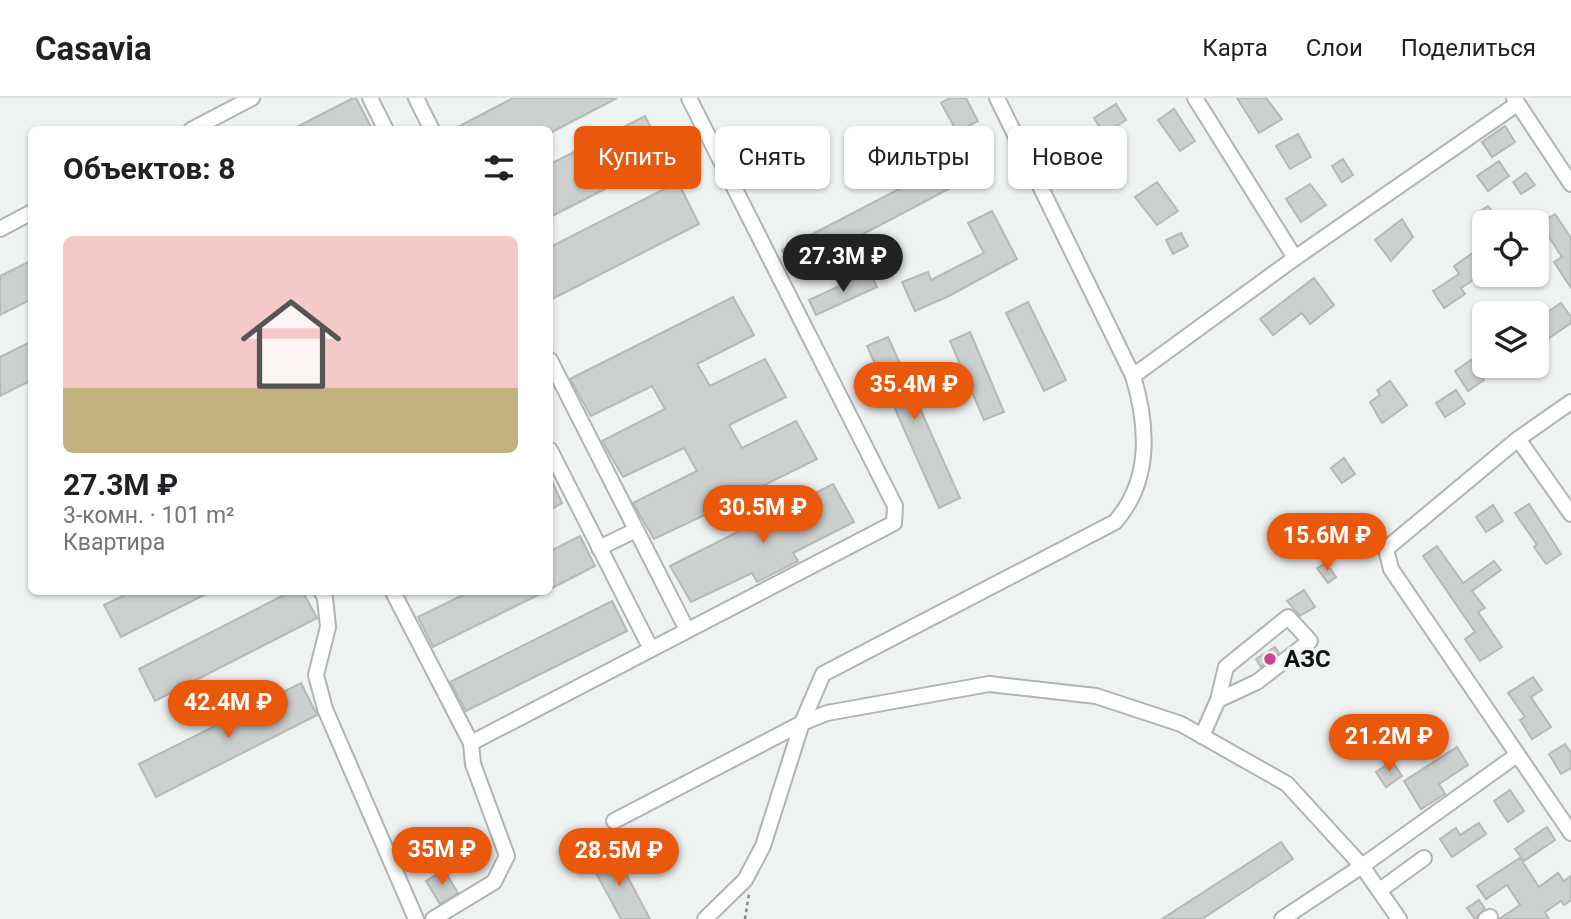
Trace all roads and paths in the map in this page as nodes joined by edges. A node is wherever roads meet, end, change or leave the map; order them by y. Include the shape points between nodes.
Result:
1 (252, 98) edge
2 (370, 98) edge
3 (416, 98) edge
4 (689, 98) edge
5 (997, 98) edge
6 (1195, 98) edge
7 (1515, 101) edge
8 (199, 126) edge
9 (384, 126) edge
10 (430, 126) edge
11 (1571, 184) edge
12 (28, 214) edge
13 (0, 229) edge
14 (1295, 258) junction
15 (553, 366) edge
16 (1133, 376) junction
17 (1571, 402) edge
18 (1518, 439) junction
19 (553, 456) edge
20 (1571, 514) edge
21 (636, 530) junction
22 (599, 548) junction
23 (323, 595) edge
24 (395, 595) edge
25 (687, 630) junction
26 (651, 649) junction
27 (1218, 700) junction
28 (802, 723) junction
29 (1202, 736) junction
30 (471, 743) junction
31 (1517, 755) junction
32 (614, 821) dead end
33 (1571, 833) edge
34 (1424, 859) dead end
35 (1362, 866) junction
36 (1380, 890) junction
37 (416, 919) edge
38 (433, 919) edge
39 (705, 919) edge
40 (1282, 919) edge
41 (1399, 919) edge

1 - 8 street
2 - 9 street
3 - 10 street
4 - 25 street via 895,506 894,523
5 - 16 street
6 - 14 street
7 - 11 street
7 - 14 street
12 - 13 street
14 - 16 street
15 - 21 street
16 - 28 street via 1145,435 1142,474 1128,508 1115,522 823,674
17 - 18 street
18 - 20 street
18 - 31 street via 1386,549 1391,569
19 - 22 street
21 - 22 street
21 - 25 street
22 - 26 street
23 - 37 street via 328,628 316,676 325,709
24 - 30 street
25 - 26 street
26 - 30 street
27 - 27 street via 1257,682 1310,641 1288,617 1226,667
27 - 29 street
28 - 29 street via 827,713 989,684 1096,696 1181,724
28 - 32 street
28 - 39 street via 763,846 745,880
29 - 35 street via 1287,783
30 - 38 street via 473,764 508,856 494,883
31 - 33 street
31 - 35 street
34 - 36 street
35 - 36 street
35 - 40 street
36 - 41 street

